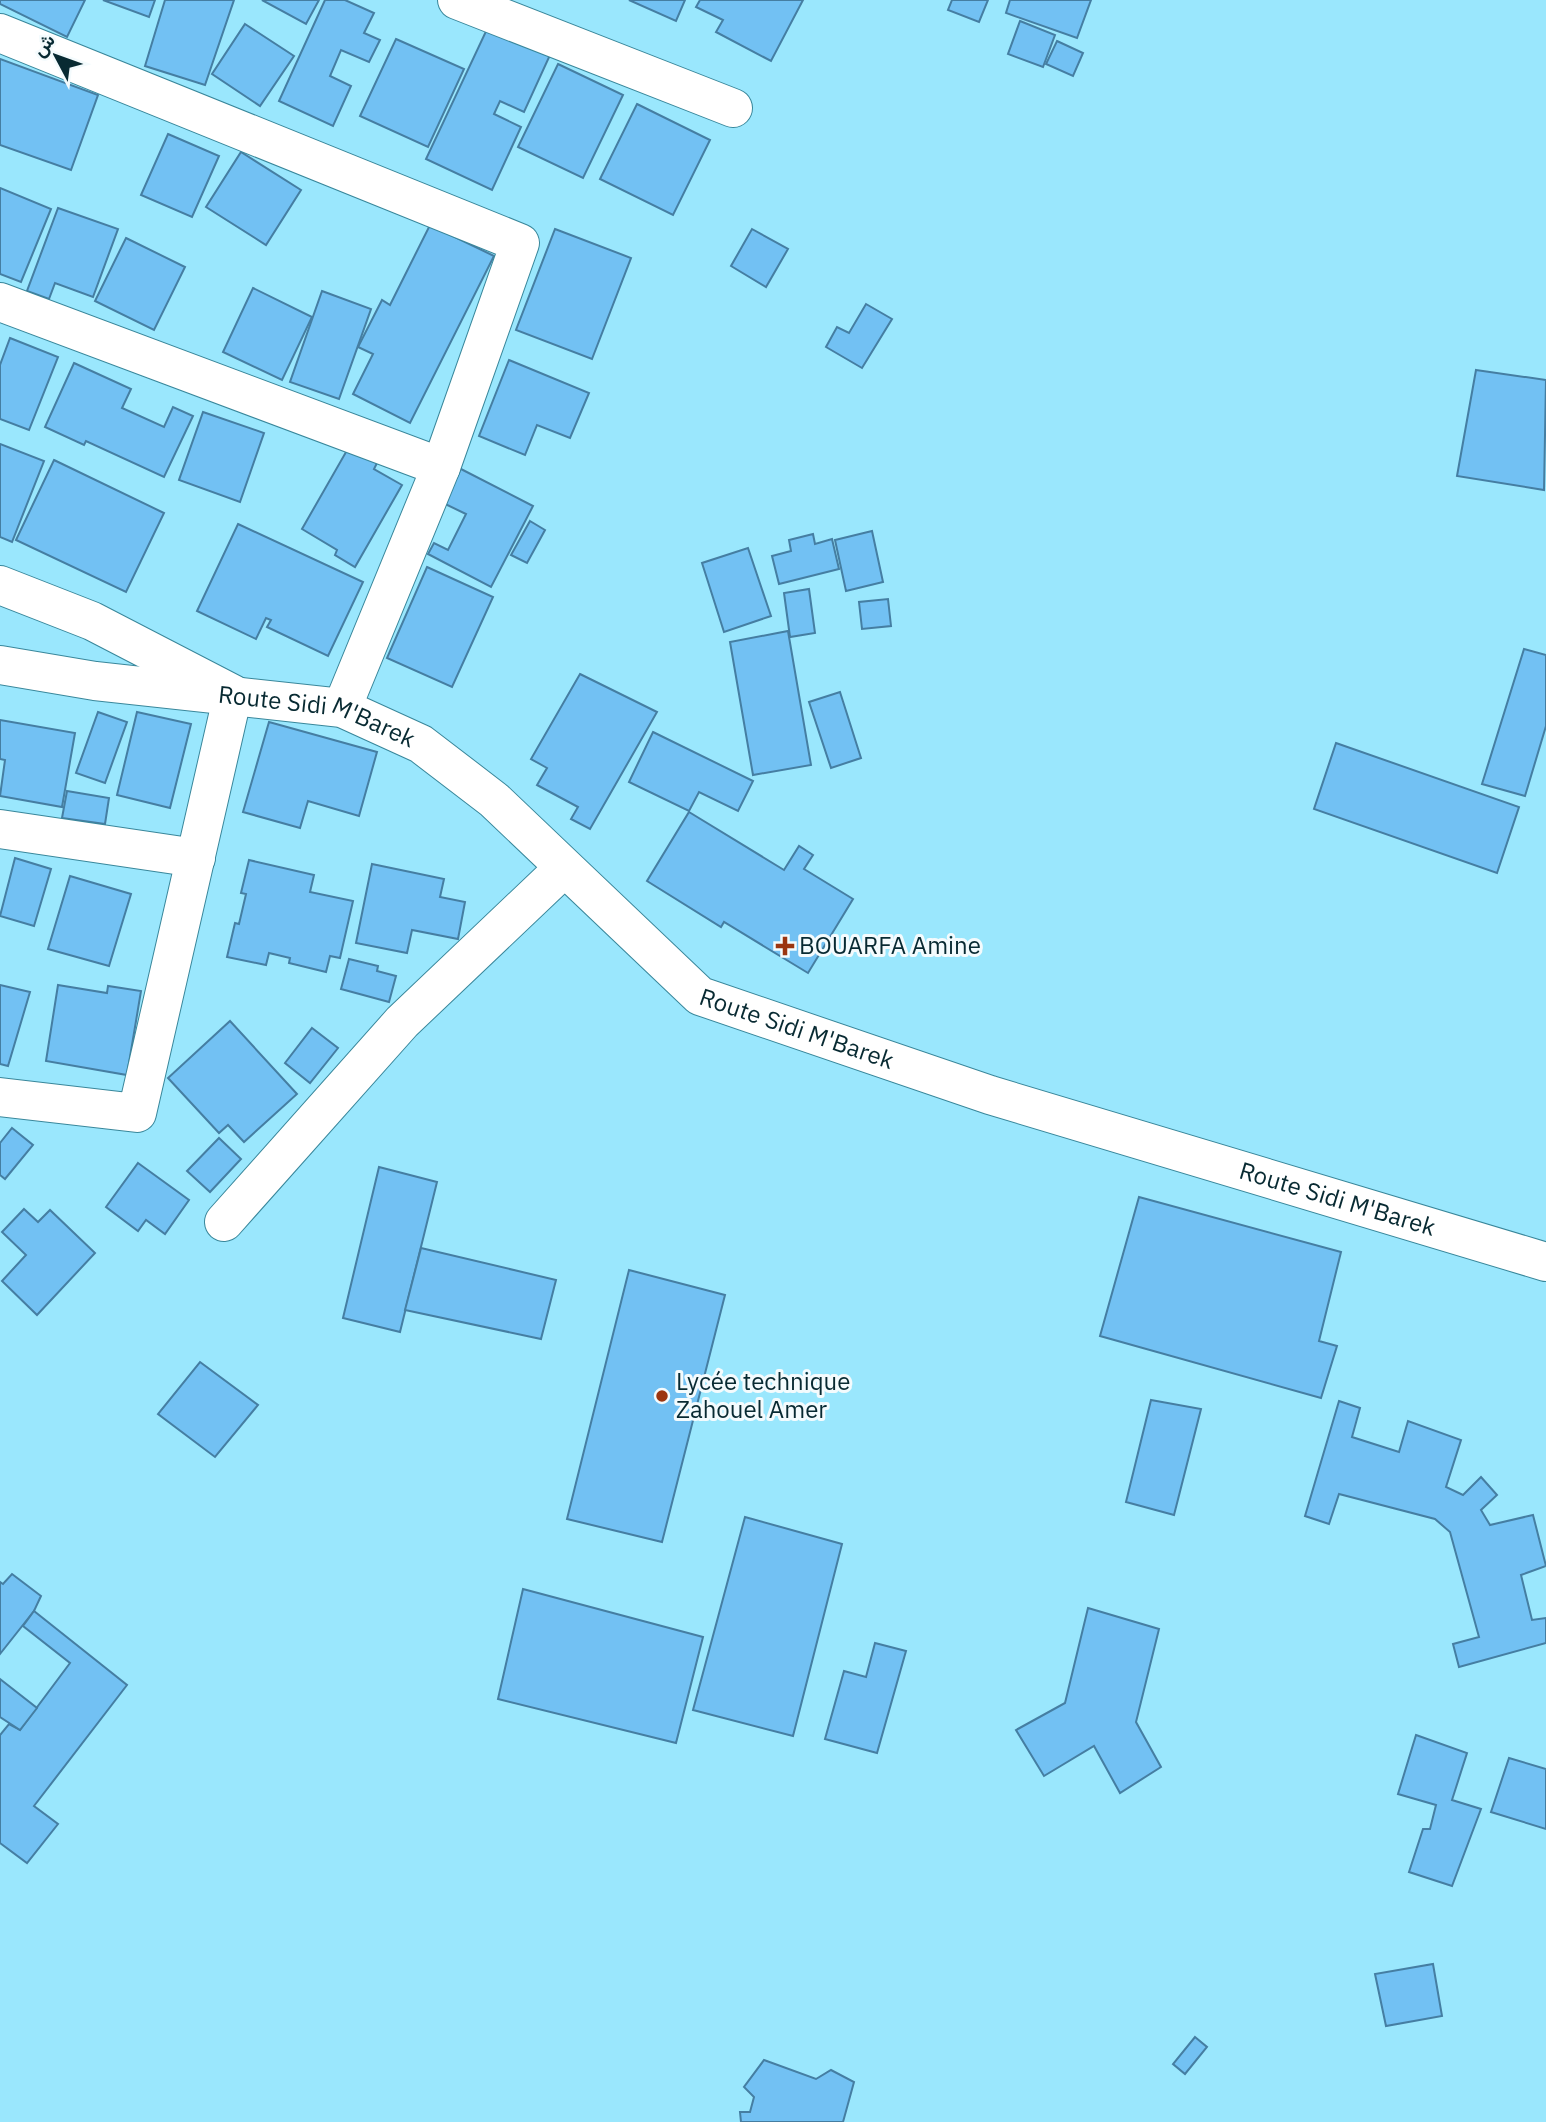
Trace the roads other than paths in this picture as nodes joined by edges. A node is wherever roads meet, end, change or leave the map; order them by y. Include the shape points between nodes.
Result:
1 (457, 0) edge
2 (0, 33) edge
3 (733, 108) dead end
4 (0, 302) edge
5 (441, 467) junction
6 (0, 585) edge
7 (0, 665) edge
8 (233, 694) junction
9 (342, 708) junction
10 (0, 829) edge
11 (196, 858) junction
12 (564, 868) junction
13 (0, 1097) edge
14 (224, 1222) dead end
15 (1546, 1262) edge

1 - 3 street
2 - 5 street via 520,243
4 - 5 street
5 - 9 street
6 - 8 street via 92,621
7 - 8 street, Route Sidi M'Barek via 94,681
8 - 9 street, Route Sidi M'Barek
8 - 11 street
9 - 12 street, Route Sidi M'Barek via 421,744 494,800
10 - 11 street
11 - 13 street via 137,1113
12 - 14 street via 402,1022
12 - 15 street, Route Sidi M'Barek via 700,996 990,1095

